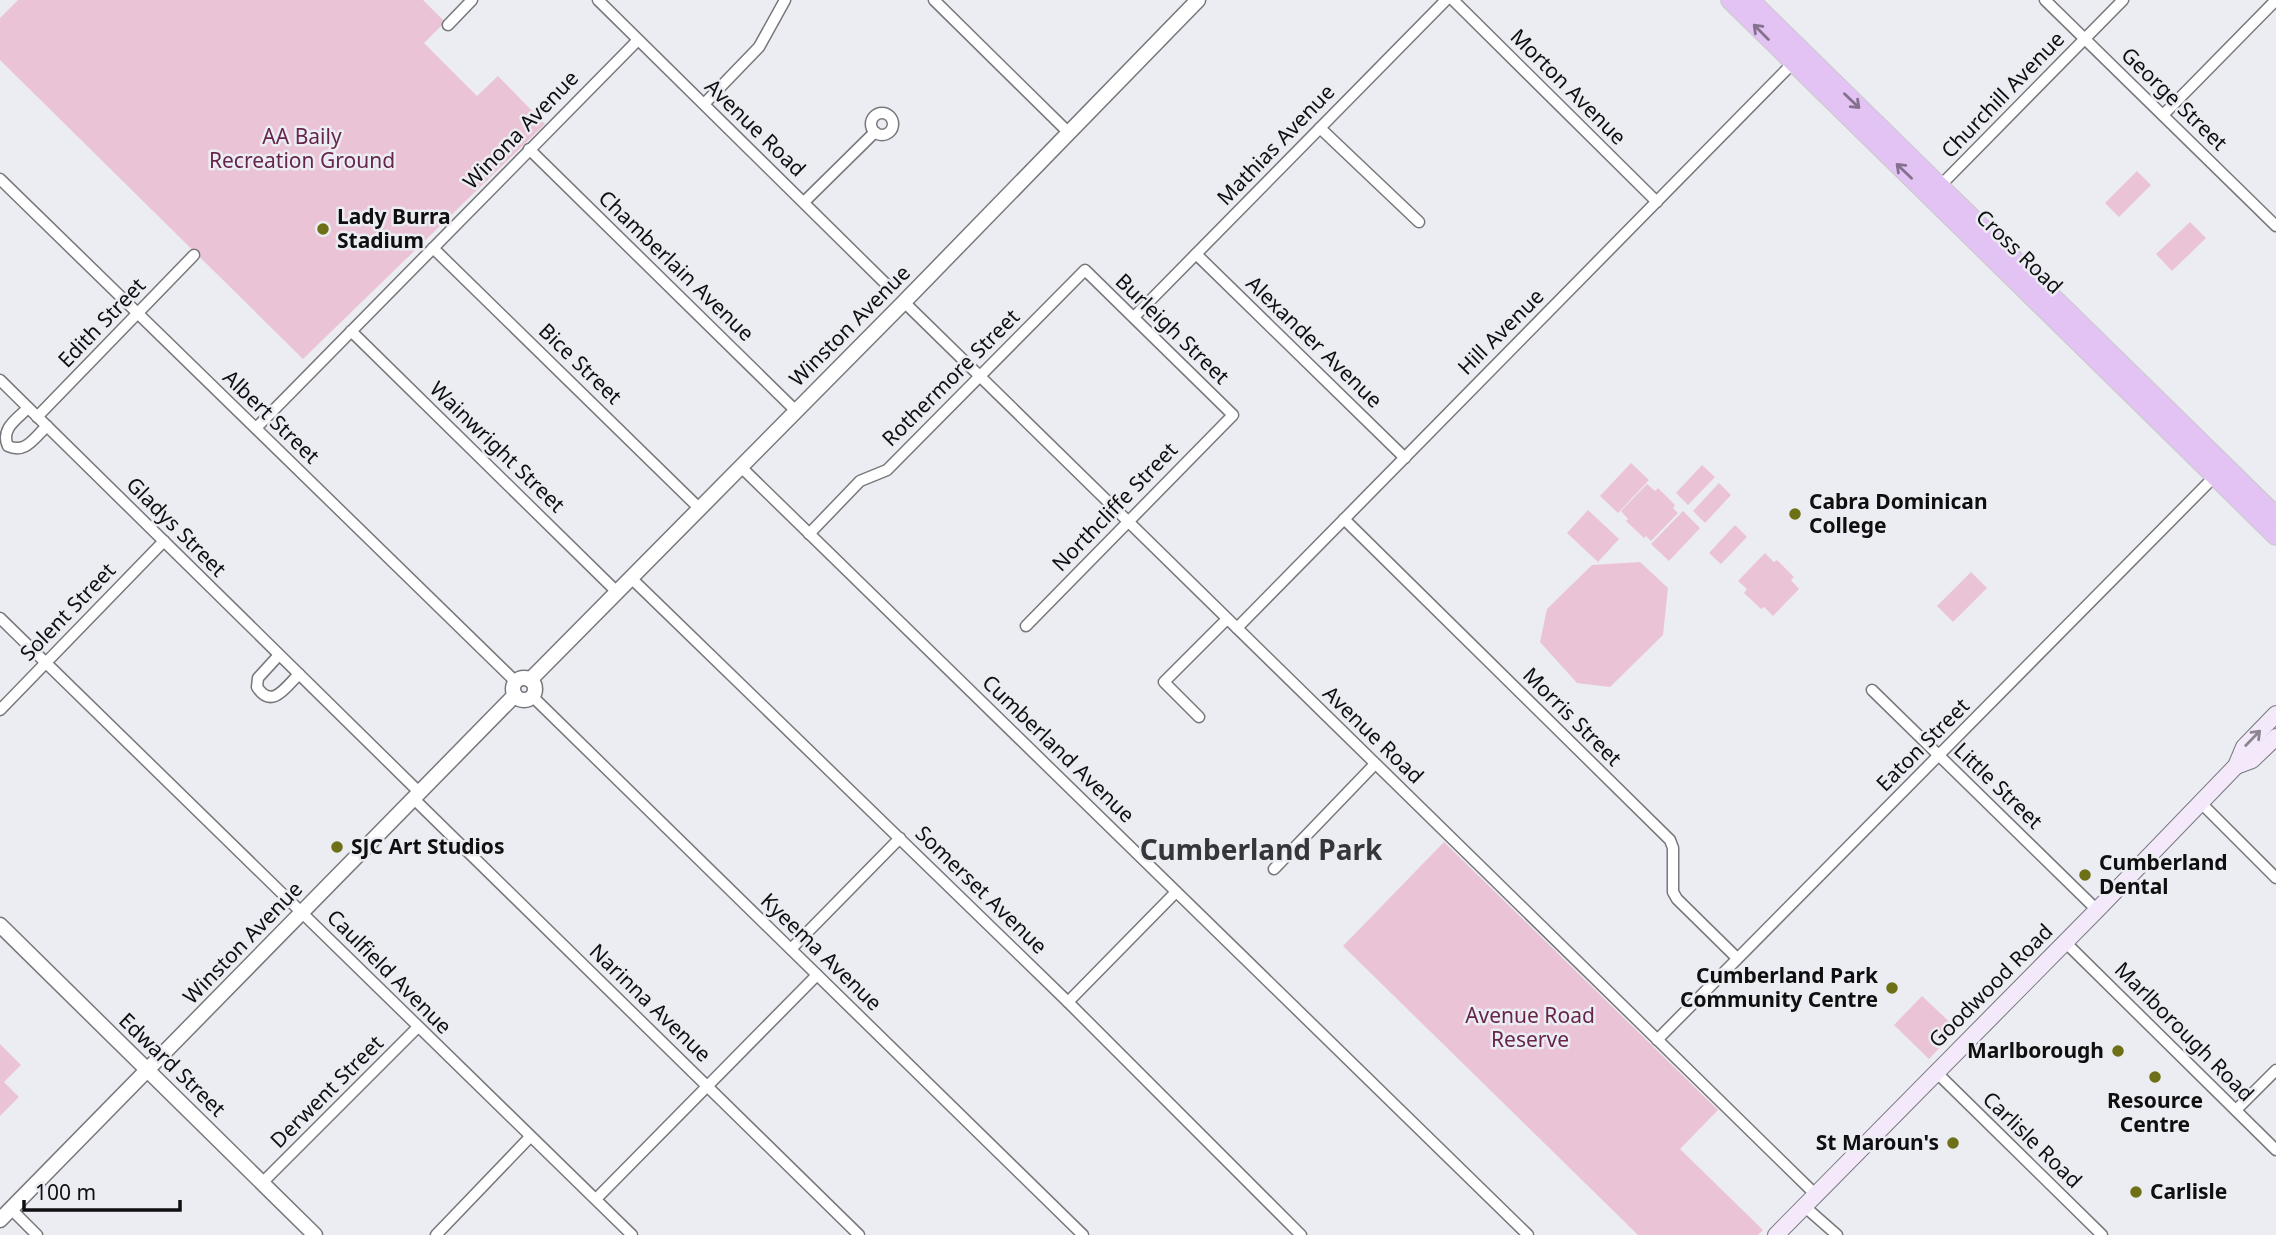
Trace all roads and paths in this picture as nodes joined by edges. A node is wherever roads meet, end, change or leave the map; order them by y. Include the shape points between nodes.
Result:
1 (471, 0) edge
2 (598, 0) edge
3 (785, 0) edge
4 (934, 0) edge
5 (1198, 0) edge
6 (1446, 0) edge
7 (1453, 0) edge
8 (1730, 0) edge
9 (1750, 0) edge
10 (2045, 0) edge
11 (2123, 0) edge
12 (2276, 0) edge
13 (448, 24) dead end
14 (2085, 39) junction
15 (638, 40) junction
16 (1798, 58) junction
17 (704, 104) junction
18 (2163, 115) junction
19 (1320, 128) junction
20 (875, 132) dead end
21 (1069, 133) junction
22 (529, 149) junction
23 (0, 179) edge
24 (1935, 191) junction
25 (804, 202) junction
26 (1657, 202) junction
27 (1419, 222) dead end
28 (2276, 226) edge
29 (433, 248) junction
30 (1196, 254) junction
31 (194, 255) dead end
32 (1085, 270) joint
33 (886, 284) dead end
34 (904, 302) junction
35 (138, 313) junction
36 (1134, 317) junction
37 (351, 331) junction
38 (980, 375) junction
39 (0, 380) edge
40 (28, 408) junction
41 (796, 411) junction
42 (1233, 415) joint
43 (37, 417) junction
44 (47, 426) junction
45 (256, 428) junction
46 (1405, 458) junction
47 (741, 467) junction
48 (2220, 471) junction
49 (699, 508) junction
50 (2276, 516) edge
51 (1344, 519) junction
52 (1128, 522) junction
53 (810, 534) junction
54 (2276, 536) edge
55 (164, 541) junction
56 (630, 577) junction
57 (616, 591) junction
58 (0, 618) edge
59 (1227, 619) junction
60 (1026, 626) dead end
61 (1237, 628) junction
62 (279, 655) junction
63 (46, 664) junction
64 (299, 674) junction
65 (520, 686) junction
66 (1872, 690) dead end
67 (532, 696) joint
68 (0, 710) edge
69 (2276, 714) edge
70 (1199, 718) dead end
71 (2276, 737) edge
72 (1940, 756) junction
73 (1375, 764) junction
74 (2236, 766) junction
75 (417, 796) junction
76 (2200, 802) junction
77 (900, 838) junction
78 (1274, 869) dead end
79 (2276, 877) edge
80 (1176, 891) junction
81 (2097, 910) junction
82 (302, 913) junction
83 (0, 925) edge
84 (2065, 942) junction
85 (791, 949) junction
86 (1737, 958) junction
87 (817, 975) junction
88 (1068, 1002) junction
89 (418, 1027) junction
90 (1657, 1040) junction
91 (2276, 1070) edge
92 (147, 1071) junction
93 (1936, 1072) junction
94 (708, 1086) junction
95 (2236, 1110) junction
96 (530, 1137) junction
97 (2276, 1150) edge
98 (262, 1184) junction
99 (1815, 1194) junction
100 (596, 1199) junction
101 (1804, 1206) junction
102 (11, 1209) junction
103 (0, 1220) edge
104 (37, 1235) edge
105 (315, 1235) edge
106 (436, 1235) edge
107 (632, 1235) edge
108 (859, 1235) edge
109 (1083, 1235) edge
110 (1301, 1235) edge
111 (1528, 1235) edge
112 (1776, 1235) edge
113 (1837, 1235) edge
114 (2102, 1235) edge

1 - 13 street
2 - 15 street, Avenue Road
3 - 17 street via 759,47
4 - 21 street
5 - 21 street, Winston Avenue
6 - 19 street, Mathias Avenue
7 - 26 street, Morton Avenue
16 -> 8 highway, Cross Road
9 - 16 highway, Cross Road
10 - 14 street, George Street
11 - 14 street, Churchill Avenue
12 - 18 street
14 - 18 street, George Street
14 - 24 street, Churchill Avenue
15 - 17 street, Avenue Road
15 - 22 street, Winona Avenue
16 - 24 highway, Cross Road
16 - 26 street, Hill Avenue
17 - 25 street, Avenue Road
18 - 28 street, George Street
19 - 27 street
19 - 30 street, Mathias Avenue
20 - 25 street
21 - 34 street, Winston Avenue
22 - 29 street, Winona Avenue
22 - 41 street, Chamberlain Avenue
23 - 35 street, Albert Street
24 - 48 highway, Cross Road
25 - 33 street, Avenue Road
26 - 46 street, Hill Avenue
29 - 37 street, Winona Avenue
29 - 49 street, Bice Street
30 - 36 street, Mathias Avenue
30 - 46 street, Alexander Avenue
31 - 35 street, Edith Street
32 - 36 street, Burleigh Street
32 - 38 street, Rothermore Street
34 - 38 street, Avenue Road
34 - 41 street, Winston Avenue
35 - 43 street, Edith Street
35 - 45 street, Albert Street
36 - 42 street, Burleigh Street
37 - 45 street, Winona Avenue
37 - 57 street, Wainwright Street
38 - 52 street, Avenue Road
38 - 53 street, Rothermore Street via 887,470 860,481
39 - 40 street, Gladys Street
40 - 43 street, Gladys Street
40 - 44 street via 6,431 8,446 23,449
41 - 47 street, Winston Avenue
42 - 52 street, Northcliffe Street
43 - 44 street, Gladys Street
44 - 55 street, Gladys Street
45 - 65 street, Albert Street
46 - 51 street, Hill Avenue
47 - 49 street, Winston Avenue
47 - 53 street, Cumberland Avenue
48 - 50 highway, Cross Road
48 - 54 highway, Cross Road
48 - 72 street, Eaton Street
49 - 56 street, Winston Avenue
51 - 61 street, Hill Avenue
51 - 86 street, Morris Street via 1670,840 1673,892
52 - 59 street, Avenue Road
52 - 60 street, Northcliffe Street
53 - 80 street, Cumberland Avenue
55 - 62 street, Gladys Street
55 - 63 street, Solent Street
56 - 57 street, Winston Avenue
56 - 77 street, Somerset Avenue
57 - 65 street, Winston Avenue
58 - 63 street, Caulfield Avenue
59 - 61 street, Avenue Road
59 - 70 street via 1164,682
61 - 73 street, Avenue Road
62 - 64 street, Gladys Street
62 - 64 street via 258,678 262,695 278,696
63 - 68 street, Solent Street
63 - 82 street, Caulfield Avenue
64 - 75 street, Gladys Street
65 - 67 street via 524,700
65 - 75 street, Winston Avenue
66 - 72 street, Little Street
67 - 85 street, Kyeema Avenue
74 -> 69 main road, Goodwood Road via 2244,747
71 - 74 main road, Goodwood Road via 2252,760
72 - 81 street, Little Street
72 - 86 street, Eaton Street
73 - 78 street
73 - 90 street, Avenue Road
74 - 76 main road, Goodwood Road
75 - 82 street, Winston Avenue
75 - 94 street, Narinna Avenue
76 - 79 street
76 - 81 main road, Goodwood Road
77 - 85 street
77 - 88 street, Somerset Avenue
80 - 88 street
80 - 111 street, Cumberland Avenue
81 - 84 main road, Goodwood Road
82 - 89 street, Caulfield Avenue
82 - 92 street, Winston Avenue
83 - 92 street, Edward Street
84 - 93 main road, Goodwood Road
84 - 95 street, Marlborough Road
85 - 87 street, Kyeema Avenue
86 - 90 street, Eaton Street
87 - 94 street
87 - 109 street, Kyeema Avenue
88 - 110 street, Somerset Avenue
89 - 96 street, Caulfield Avenue
89 - 98 street, Derwent Street
90 - 99 street, Avenue Road
91 - 95 street
92 - 98 street, Edward Street
92 - 102 street, Winston Avenue
93 - 99 main road, Goodwood Road
93 - 114 street, Carlisle Road
94 - 100 street
94 - 108 street, Narinna Avenue
95 - 97 street, Marlborough Road
96 - 100 street, Caulfield Avenue
96 - 106 street
98 - 105 street, Edward Street
99 - 101 main road, Goodwood Road
100 - 107 street, Caulfield Avenue
101 - 112 main road, Goodwood Road
101 - 113 street
102 - 103 street, Winston Avenue
102 - 104 street

